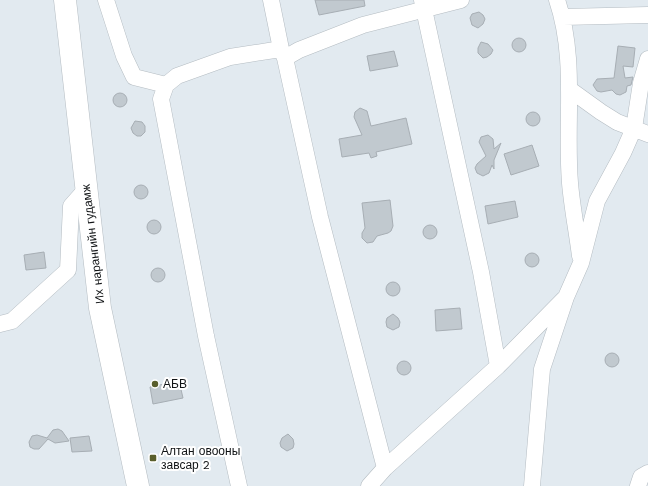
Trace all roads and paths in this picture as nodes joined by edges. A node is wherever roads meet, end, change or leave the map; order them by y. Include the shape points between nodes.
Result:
1 (66, 0) edge
2 (106, 0) edge
3 (271, 0) edge
4 (461, 0) edge
5 (558, 0) edge
6 (424, 5) edge
7 (648, 15) edge
8 (563, 17) junction
9 (283, 53) junction
10 (648, 59) edge
11 (166, 85) junction
12 (569, 89) junction
13 (641, 131) edge
14 (86, 189) junction
15 (581, 263) junction
16 (566, 297) junction
17 (0, 324) edge
18 (498, 366) junction
19 (385, 468) junction
20 (648, 473) edge
21 (138, 486) edge
22 (239, 486) edge
23 (369, 486) edge
24 (532, 486) edge
25 (638, 486) edge

1 - 14 main road, Их нарангийн гудамж
2 - 11 street via 124,56 134,77
3 - 9 street
4 - 6 street
5 - 8 street
6 - 9 street via 299,50
6 - 18 street via 481,272
7 - 8 street
8 - 12 street via 569,60
9 - 11 street via 230,57 177,76
9 - 19 street via 320,217
10 - 13 street via 641,83
11 - 22 street via 161,99 162,107 206,336
12 - 13 street via 617,122
12 - 15 street via 570,183
13 - 15 street via 623,153 597,201
14 - 17 street via 71,206 68,270 12,321
14 - 21 main road, Их нарангийн гудамж via 100,308
15 - 16 street
16 - 18 street
16 - 24 street via 542,369
18 - 19 street
19 - 23 street
20 - 25 street via 642,477

